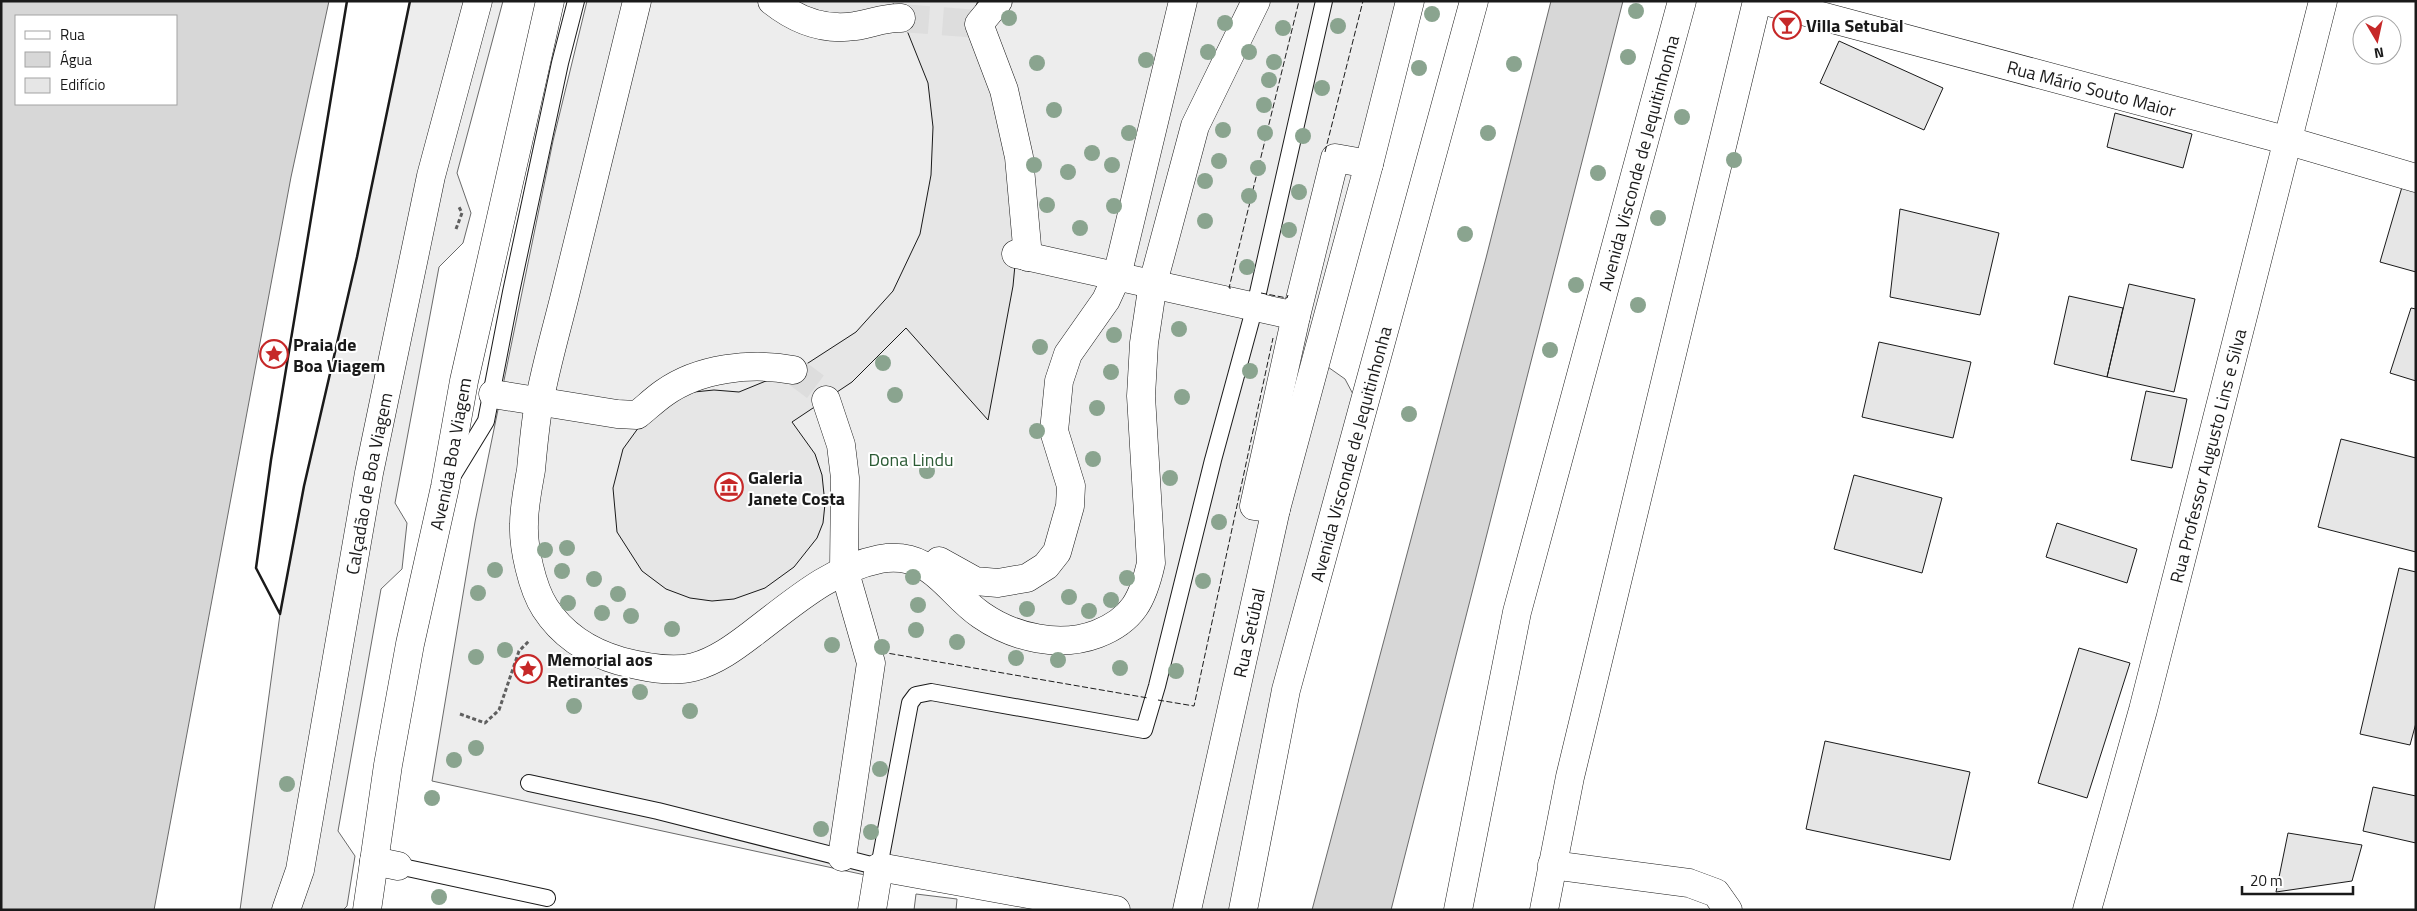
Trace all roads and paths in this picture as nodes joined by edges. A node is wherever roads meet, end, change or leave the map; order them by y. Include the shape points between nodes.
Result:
1 (478, 1) edge
2 (550, 1) edge
3 (576, 1) edge
4 (637, 1) edge
5 (772, 1) edge
6 (998, 1) edge
7 (1183, 1) edge
8 (1256, 1) edge
9 (1324, 1) edge
10 (1410, 1) edge
11 (1474, 1) edge
12 (1682, 1) edge
13 (1757, 1) edge
14 (1765, 1) edge
15 (2323, 1) edge
16 (901, 18) tunnel mouth
17 (2289, 141) junction
18 (1369, 164) junction
19 (2416, 178) edge
20 (1117, 276) junction
21 (1153, 283) junction
22 (1255, 306) junction
23 (1296, 316) junction
24 (793, 370) tunnel mouth
25 (493, 394) junction
26 (826, 400) tunnel mouth
27 (539, 402) junction
28 (445, 487) junction
29 (1276, 509) junction
30 (844, 564) junction
31 (563, 632) junction
32 (460, 714) dead end
33 (529, 783) dead end
34 (842, 857) junction
35 (386, 864) junction
36 (1552, 865) junction
37 (880, 867) junction
38 (547, 898) dead end
39 (1182, 906) edge
40 (286, 910) edge
41 (366, 910) edge
42 (872, 910) edge
43 (1116, 910) edge
44 (1243, 910) edge
45 (1458, 910) edge
46 (1544, 910) edge
47 (1728, 910) edge
48 (2087, 910) edge

1 - 40 street, Calçadão de Boa Viagem via 431,176 369,473 300,870
2 - 28 street, Avenida Boa Viagem via 464,381
3 - 25 lane via 511,292
4 - 27 street
5 - 16 street via 805,22 830,27 854,27
6 - 20 street via 979,24 1004,90 1019,157 1022,255
7 - 20 street
8 - 21 street via 1195,126
9 - 22 lane
10 - 18 street
11 - 44 street, Avenida Visconde de Jequitinhonha via 1286,690
12 - 45 street, Avenida Visconde de Jequitinhonha via 1517,612
13 - 36 street via 1572,768
14 - 17 street, Rua Mário Souto Maior
15 - 17 street, Rua Professor Augusto Lins e Silva
17 - 19 street, Rua Mário Souto Maior
17 - 48 street, Rua Professor Augusto Lins e Silva
18 - 23 street via 1335,158
18 - 29 street, Rua Setúbal
20 - 21 street
20 - 30 street via 1106,300 1068,354 1059,381 1054,431 1071,486 1057,552 1046,566 1027,578 998,583 975,581 937,560 909,551 886,550
21 - 22 street
21 - 30 street via 1144,343 1141,396 1151,563 1145,590 1129,616 1108,630 1085,638 1035,639 981,615 938,573 912,561 883,558
22 - 23 street
22 - 37 lane via 1144,730 931,692 916,695 910,703
23 - 29 street via 1254,506
24 - 27 street via 771,366 739,367 707,374 664,392 636,415
25 - 27 street
25 - 28 lane via 486,421
26 - 30 street via 841,445 845,478
27 - 31 street via 523,525 529,566 537,592 543,606
28 - 35 street, Avenida Boa Viagem via 410,644 388,765
29 - 39 street, Rua Setúbal
30 - 31 street via 726,653 693,667 666,669 632,664 600,655
30 - 34 street via 871,663
31 - 32 path via 533,638 519,652 499,710 486,722
33 - 34 lane
34 - 37 lane
35 - 38 lane
35 - 41 street, Avenida Boa Viagem
36 - 46 street
36 - 47 street via 1689,883 1716,893
37 - 42 street
37 - 43 street

